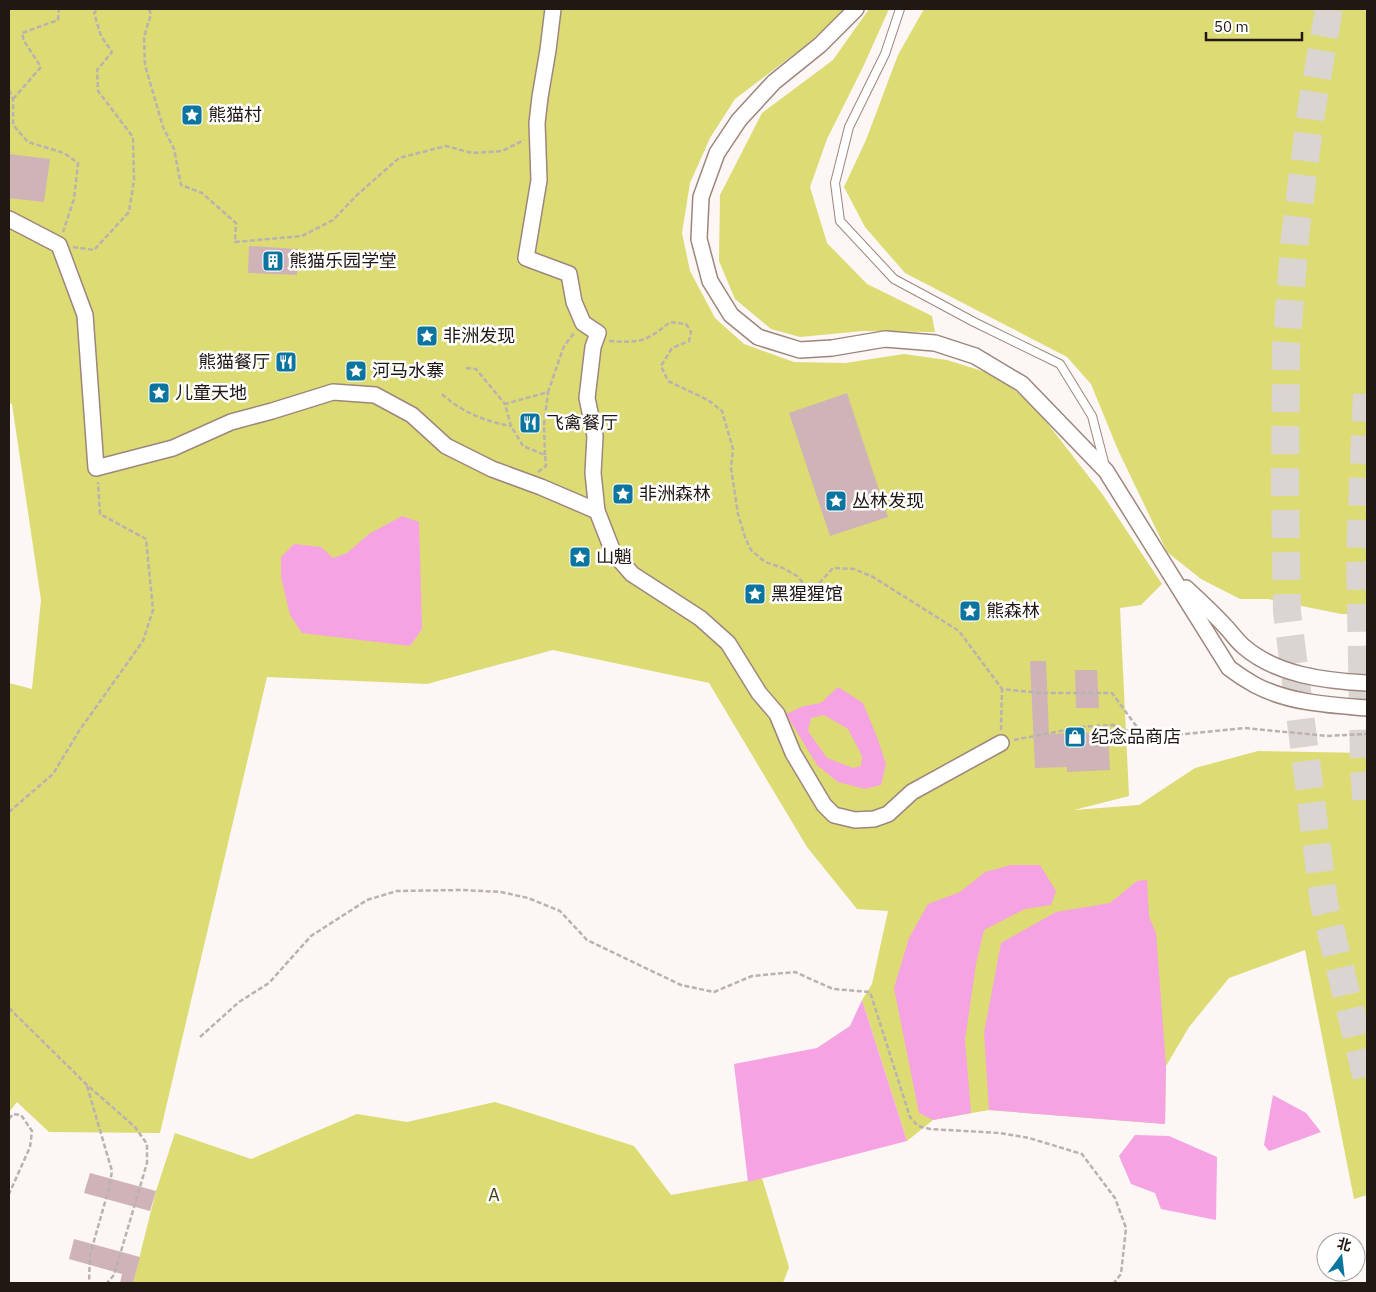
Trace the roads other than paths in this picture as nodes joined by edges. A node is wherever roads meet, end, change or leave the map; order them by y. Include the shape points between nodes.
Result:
1 (553, 9) edge
2 (856, 9) edge
3 (900, 9) edge
4 (9, 219) edge
5 (1106, 471) junction
6 (597, 511) junction
7 (1172, 574) junction
8 (1367, 683) edge
9 (1367, 708) edge
10 (1001, 743) road end

1 - 6 street via 540,96 538,180 526,258 570,274 574,302 582,323 598,333 593,347 587,398 595,436 593,473
2 - 5 street via 820,45 774,82 739,120 716,152 701,197 700,214 699,238 710,281 731,315 758,337 800,350 885,339 935,343 975,356 1022,384
3 - 5 lane via 885,54 849,127 835,183 840,221 894,279 1060,364 1092,416
4 - 6 street via 59,245 85,315 96,468 173,448 232,422 333,392 374,395 412,415 446,446 492,469
5 - 7 street
6 - 10 street via 614,552 632,574 700,618 728,643 759,693 777,714 793,753 824,805 834,815 855,820 888,814 912,792
7 - 8 street via 1243,646 1268,663 1303,675
7 - 9 street via 1229,668 1255,685 1288,698

